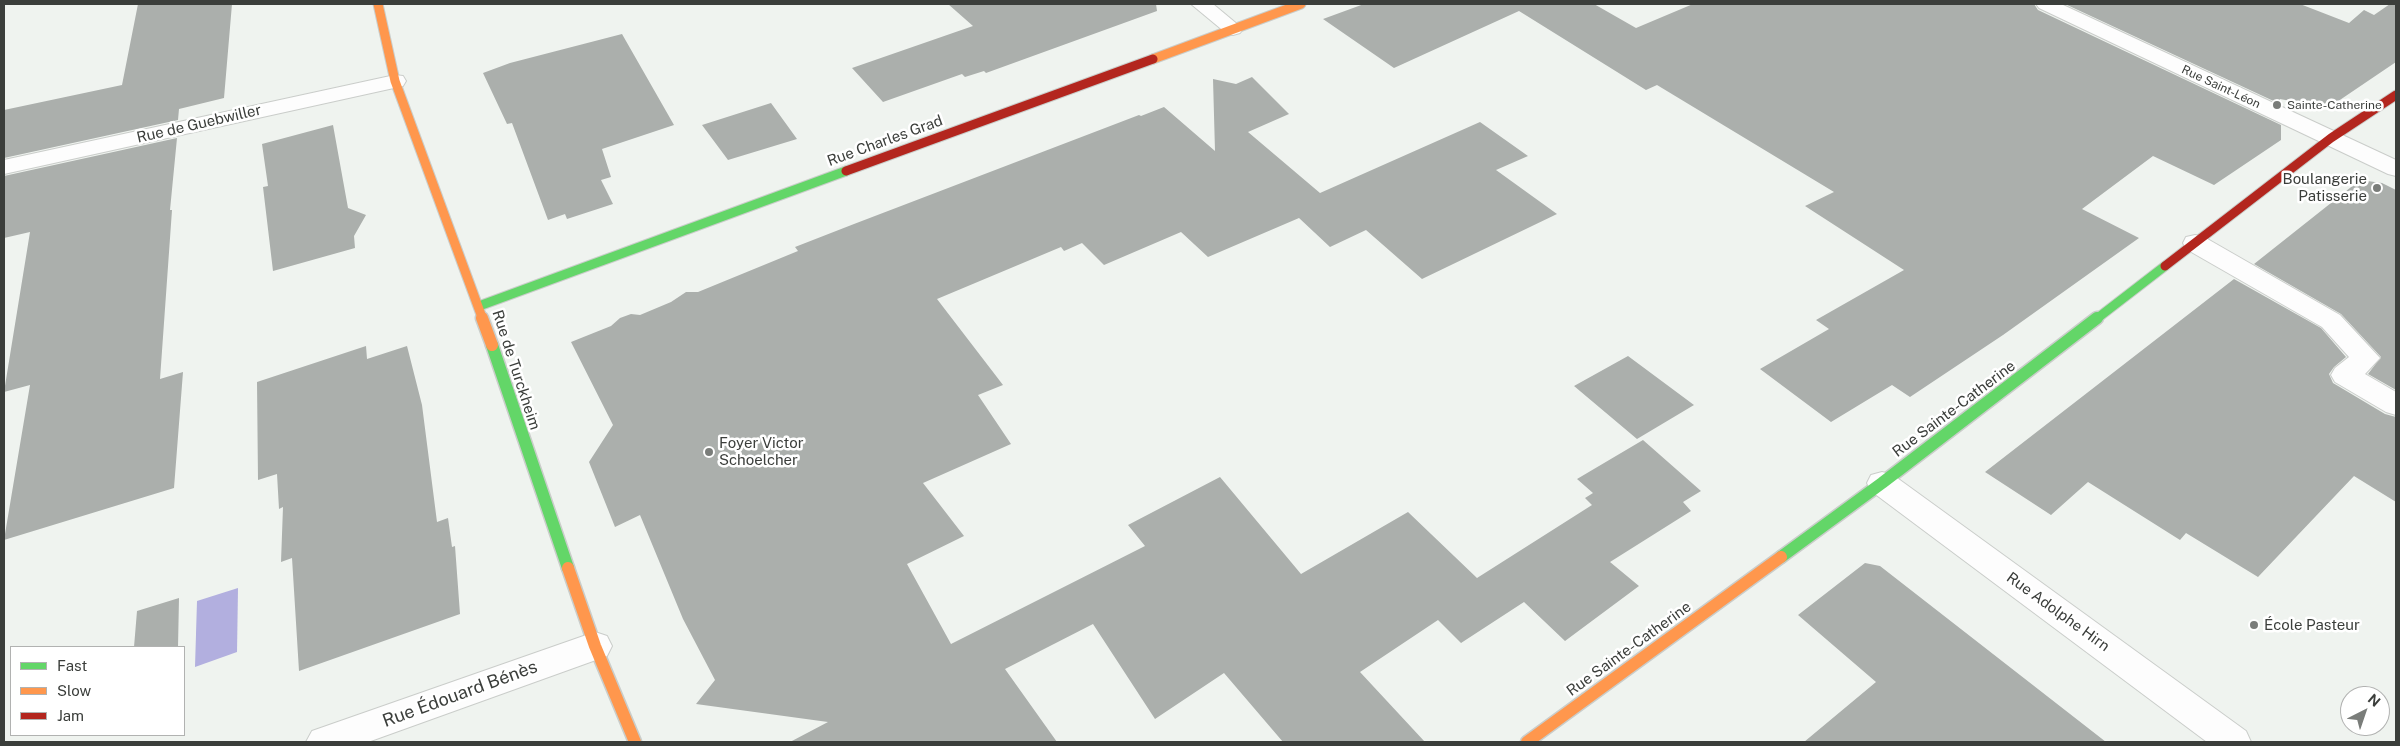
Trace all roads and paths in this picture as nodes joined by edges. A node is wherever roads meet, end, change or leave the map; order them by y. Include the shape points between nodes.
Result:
1 (378, 4) edge
2 (1201, 4) edge
3 (1301, 4) edge
4 (2046, 4) edge
5 (1233, 29) junction
6 (395, 81) junction
7 (2396, 94) edge
8 (2331, 138) junction
9 (4, 168) edge
10 (2396, 169) edge
11 (2195, 243) junction
12 (479, 306) junction
13 (2396, 405) edge
14 (1882, 483) junction
15 (595, 646) junction
16 (324, 742) edge
17 (635, 742) edge
18 (1527, 742) edge
19 (2234, 742) edge

1 - 6 street, Rue de Turckheim
2 - 5 street
3 - 5 street, Rue Charles Grad
4 - 8 street, Rue Saint-Léon
5 - 12 street, Rue Charles Grad
6 - 9 street, Rue de Guebwiller
6 - 12 street, Rue de Turckheim
7 - 8 street, Rue Sainte-Catherine
8 - 10 street, Rue Saint-Léon
8 - 11 street, Rue Sainte-Catherine
11 - 13 street via 2331,320 2366,358 2345,375
11 - 14 street, Rue Sainte-Catherine
12 - 15 street, Rue de Turckheim
14 - 18 street, Rue Sainte-Catherine
14 - 19 street, Rue Adolphe Hirn
15 - 16 street, Rue Édouard Bénès
15 - 17 street, Rue de Turckheim

